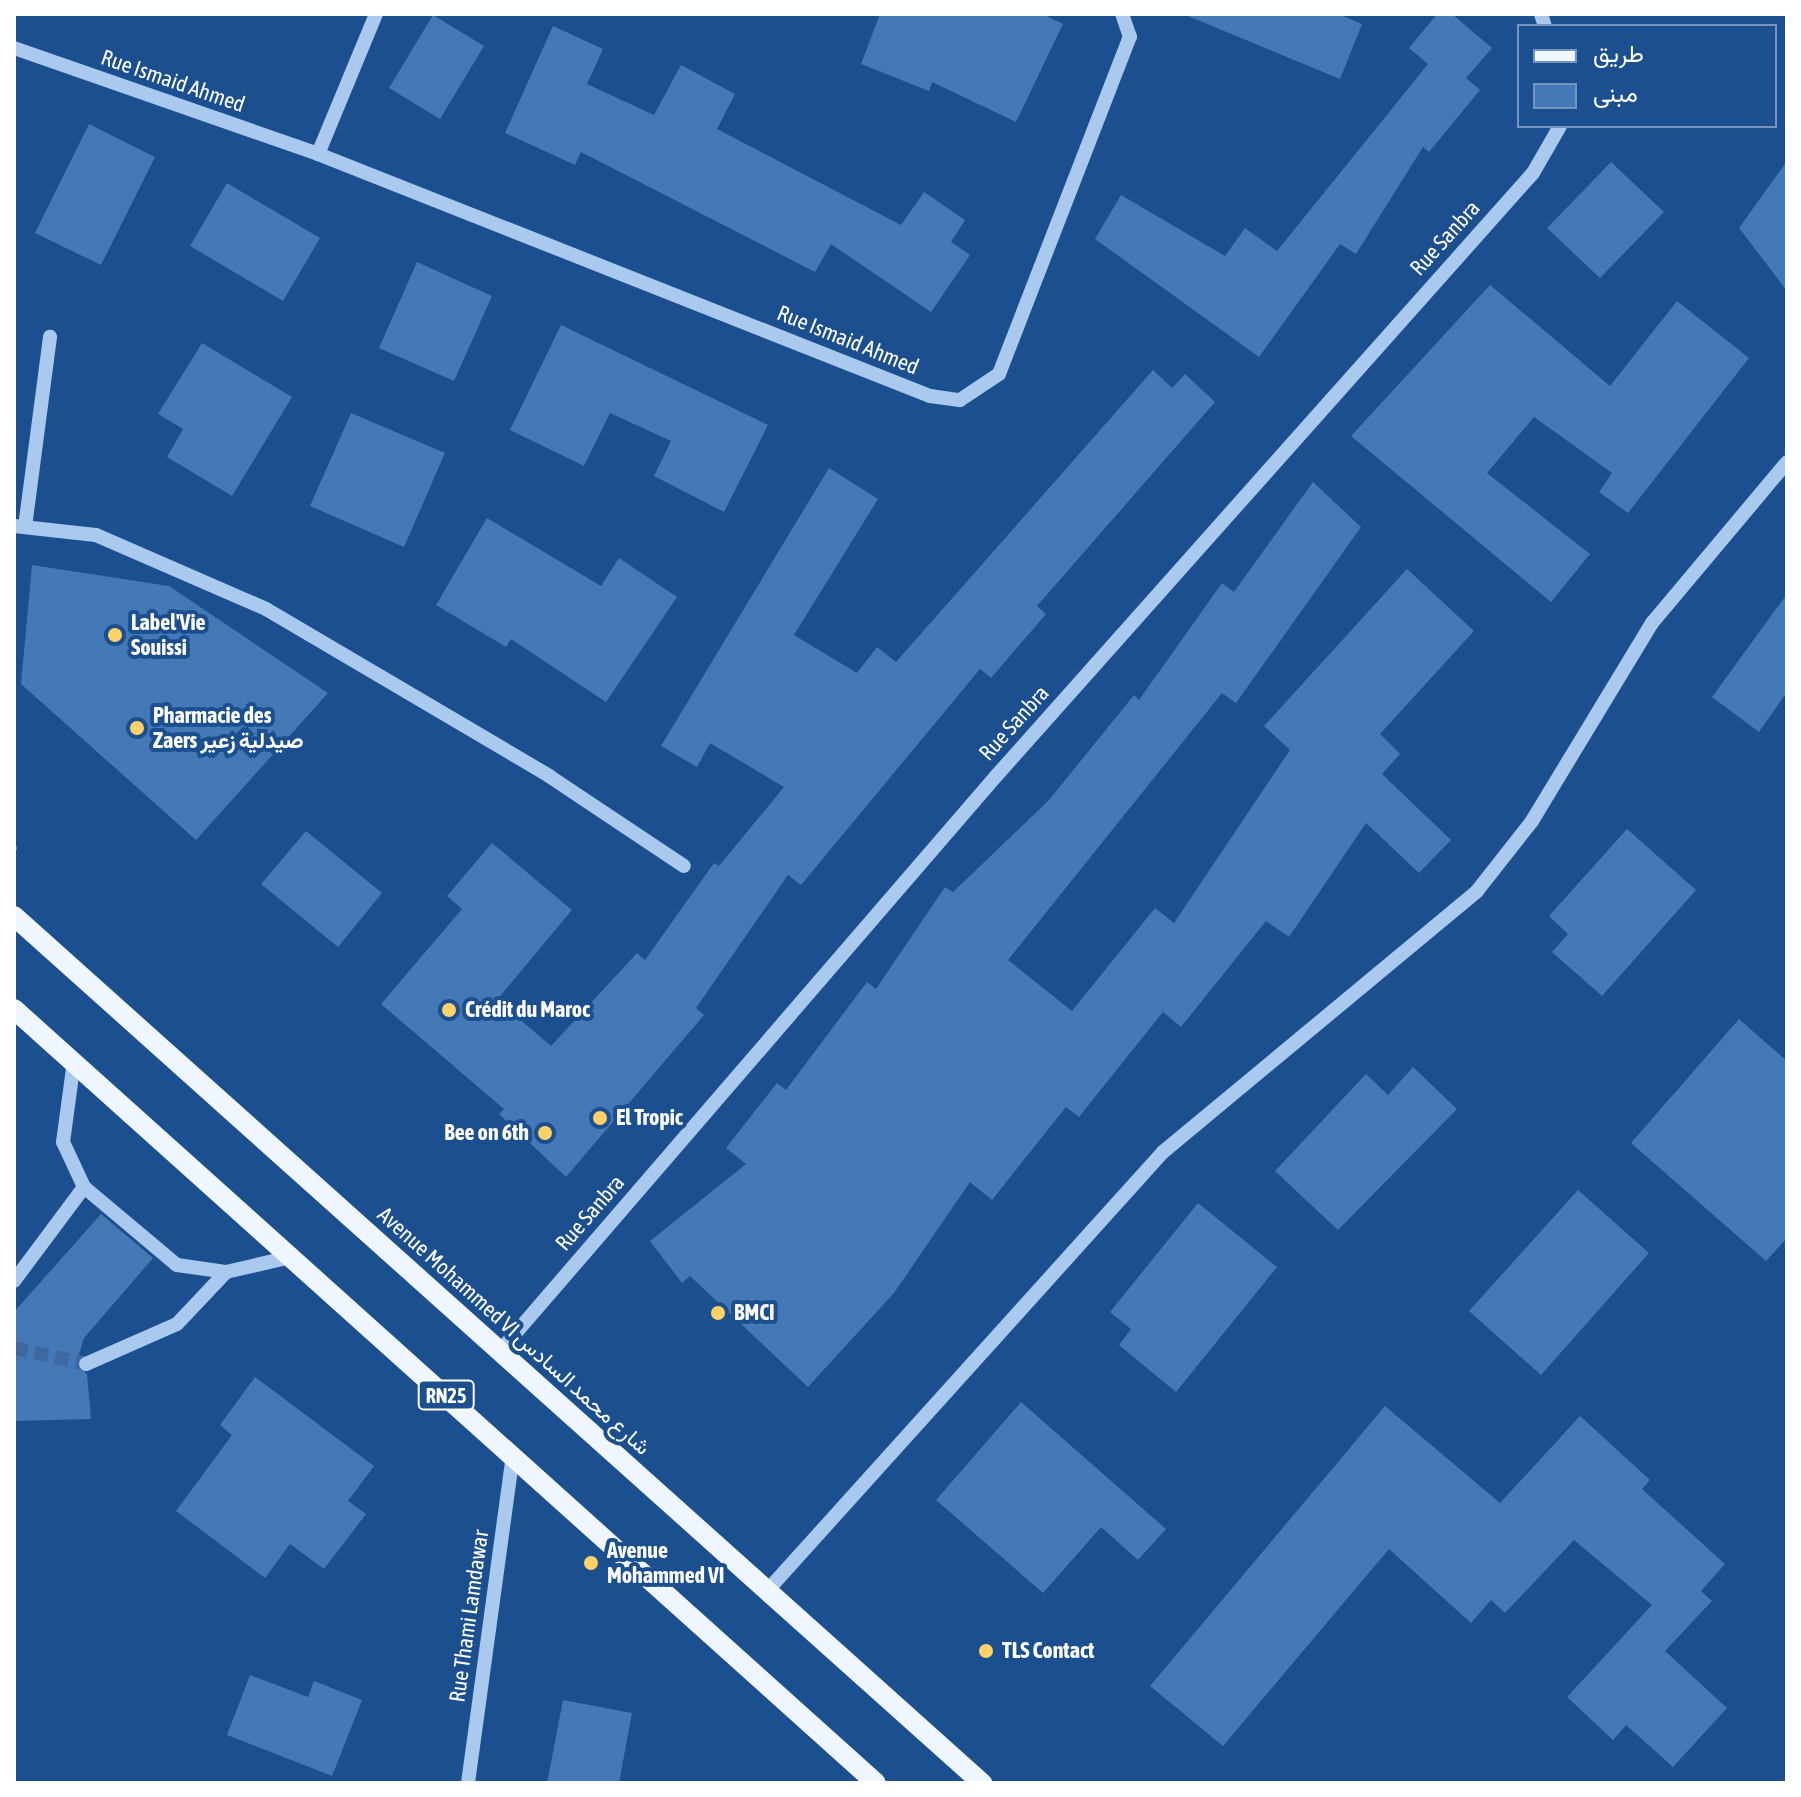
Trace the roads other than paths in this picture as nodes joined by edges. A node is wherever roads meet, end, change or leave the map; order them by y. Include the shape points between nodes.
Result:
1 (376, 14) edge
2 (1122, 14) edge
3 (14, 48) edge
4 (1559, 128) edge
5 (318, 154) junction
6 (50, 337) dead end
7 (1787, 462) edge
8 (19, 526) edge
9 (684, 866) dead end
10 (14, 916) edge
11 (19, 1017) edge
12 (74, 1061) junction
13 (84, 1187) junction
14 (291, 1257) junction
15 (226, 1272) junction
16 (14, 1281) edge
17 (501, 1350) junction
18 (86, 1364) tunnel mouth
19 (513, 1455) junction
20 (767, 1591) junction
21 (468, 1783) edge
22 (876, 1783) edge
23 (982, 1783) edge

1 - 5 street
2 - 5 street, Rue Ismaid Ahmed via 1130,37 999,374 960,400 930,396
3 - 5 street, Rue Ismaid Ahmed
4 - 17 street, Rue Sanbra via 1533,173 997,775
6 - 8 street
7 - 20 street via 1652,623 1532,821 1477,891 1163,1152
8 - 9 street via 96,535 266,609 549,776
10 - 17 main road, Avenue Mohammed VI شارع محمد السادس
11 - 12 main road, RN25
12 - 13 street via 63,1142
12 - 14 main road, RN25
13 - 15 street via 177,1265
13 - 16 street
14 - 15 street
14 - 19 main road, RN25
15 - 18 street via 177,1324
17 - 20 main road, Avenue Mohammed VI شارع محمد السادس
19 - 21 street, Rue Thami Lamdawar
19 - 22 main road, RN25
20 - 23 main road, Avenue Mohammed VI شارع محمد السادس

